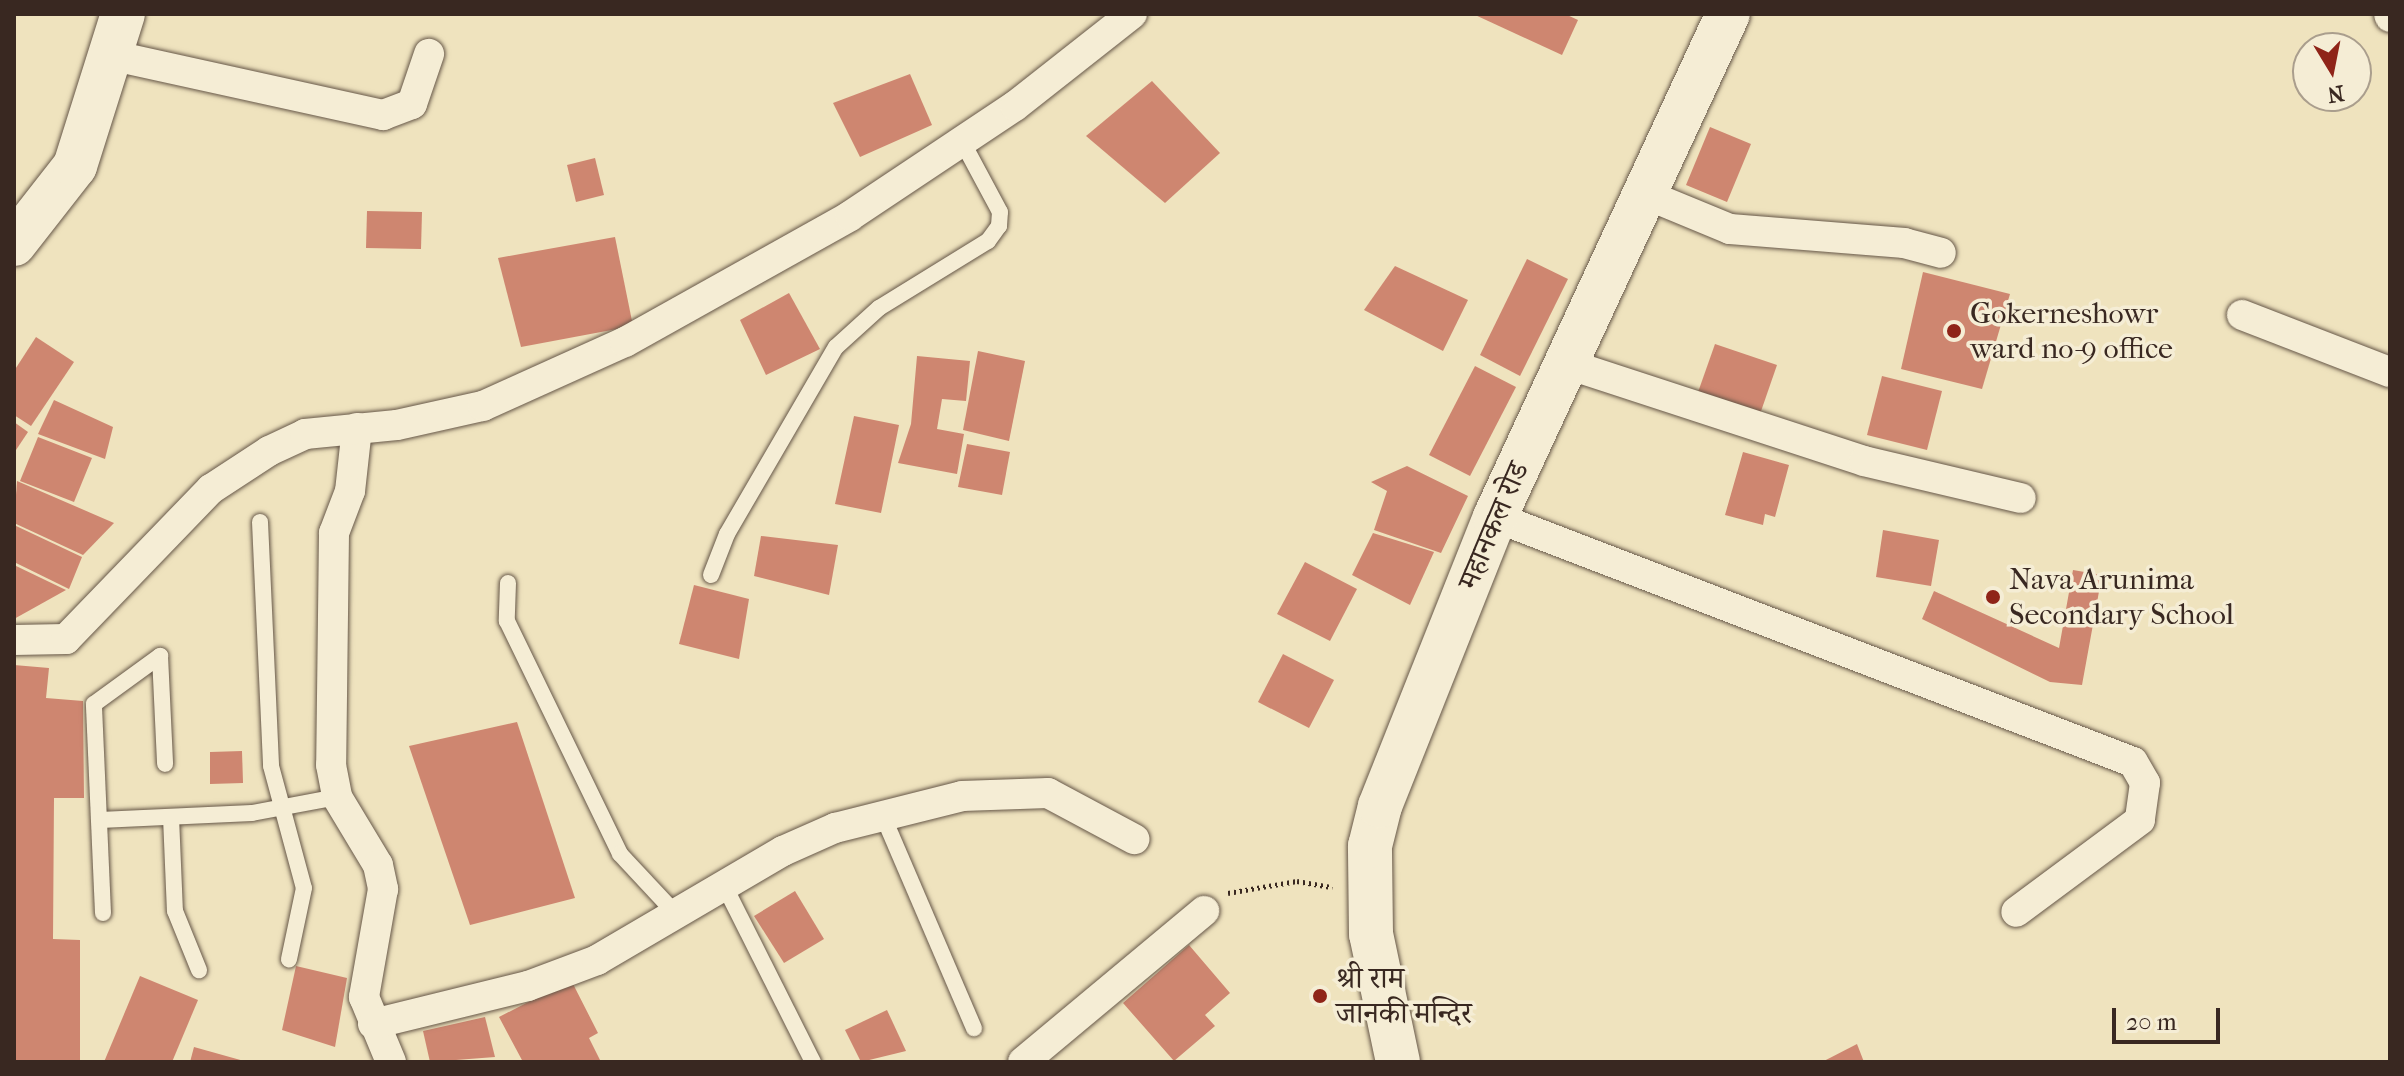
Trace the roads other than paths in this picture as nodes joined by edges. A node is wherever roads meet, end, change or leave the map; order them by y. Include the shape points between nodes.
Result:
1 (123, 14) edge
2 (1132, 14) edge
3 (1728, 14) edge
4 (429, 54) dead end
5 (110, 55) junction
6 (962, 141) junction
7 (1645, 194) junction
8 (14, 244) edge
9 (1941, 253) dead end
10 (2242, 315) dead end
11 (1567, 364) junction
12 (2390, 372) edge
13 (357, 428) junction
14 (2021, 498) dead end
15 (1495, 517) junction
16 (260, 522) dead end
17 (711, 575) dead end
18 (508, 583) dead end
19 (14, 640) edge
20 (165, 764) dead end
21 (337, 797) junction
22 (282, 807) junction
23 (883, 816) junction
24 (171, 817) junction
25 (100, 820) junction
26 (1134, 839) dead end
27 (724, 885) junction
28 (1204, 911) road end
29 (2016, 912) dead end
30 (103, 913) dead end
31 (676, 914) junction
32 (289, 959) dead end
33 (199, 970) dead end
34 (373, 1024) junction
35 (974, 1028) dead end
36 (391, 1062) edge
37 (813, 1062) edge
38 (1023, 1062) edge
39 (1398, 1062) edge

1 - 5 main road
2 - 6 street
3 - 7 main road, महानकल रोड
4 - 5 street via 412,104 383,115
5 - 8 main road via 75,166
6 - 13 street via 850,216 559,375 483,406
6 - 17 lane via 1000,212 999,226 988,241 879,308 836,347 727,534
7 - 9 street via 1730,229 1904,243
7 - 11 main road, महानकल रोड
10 - 12 street
11 - 14 street via 1864,461
11 - 15 main road, महानकल रोड
13 - 19 street via 305,434 211,489 66,639
13 - 21 street via 350,491 334,533
15 - 29 street via 2133,762 2145,783 2140,820
15 - 39 main road, महानकल रोड via 1380,806 1368,893
16 - 22 lane via 271,766
18 - 31 lane via 507,621 614,842
20 - 25 lane via 160,656 94,704
21 - 22 lane
21 - 34 street via 378,865 383,889 364,982
22 - 24 lane
22 - 32 lane via 304,888
23 - 26 street via 962,796 1048,793
23 - 27 street via 783,851
23 - 35 lane
24 - 25 lane
24 - 33 lane via 175,911
25 - 30 lane
27 - 31 street
27 - 37 lane
28 - 38 street
31 - 34 street via 597,960 528,986
34 - 36 street

